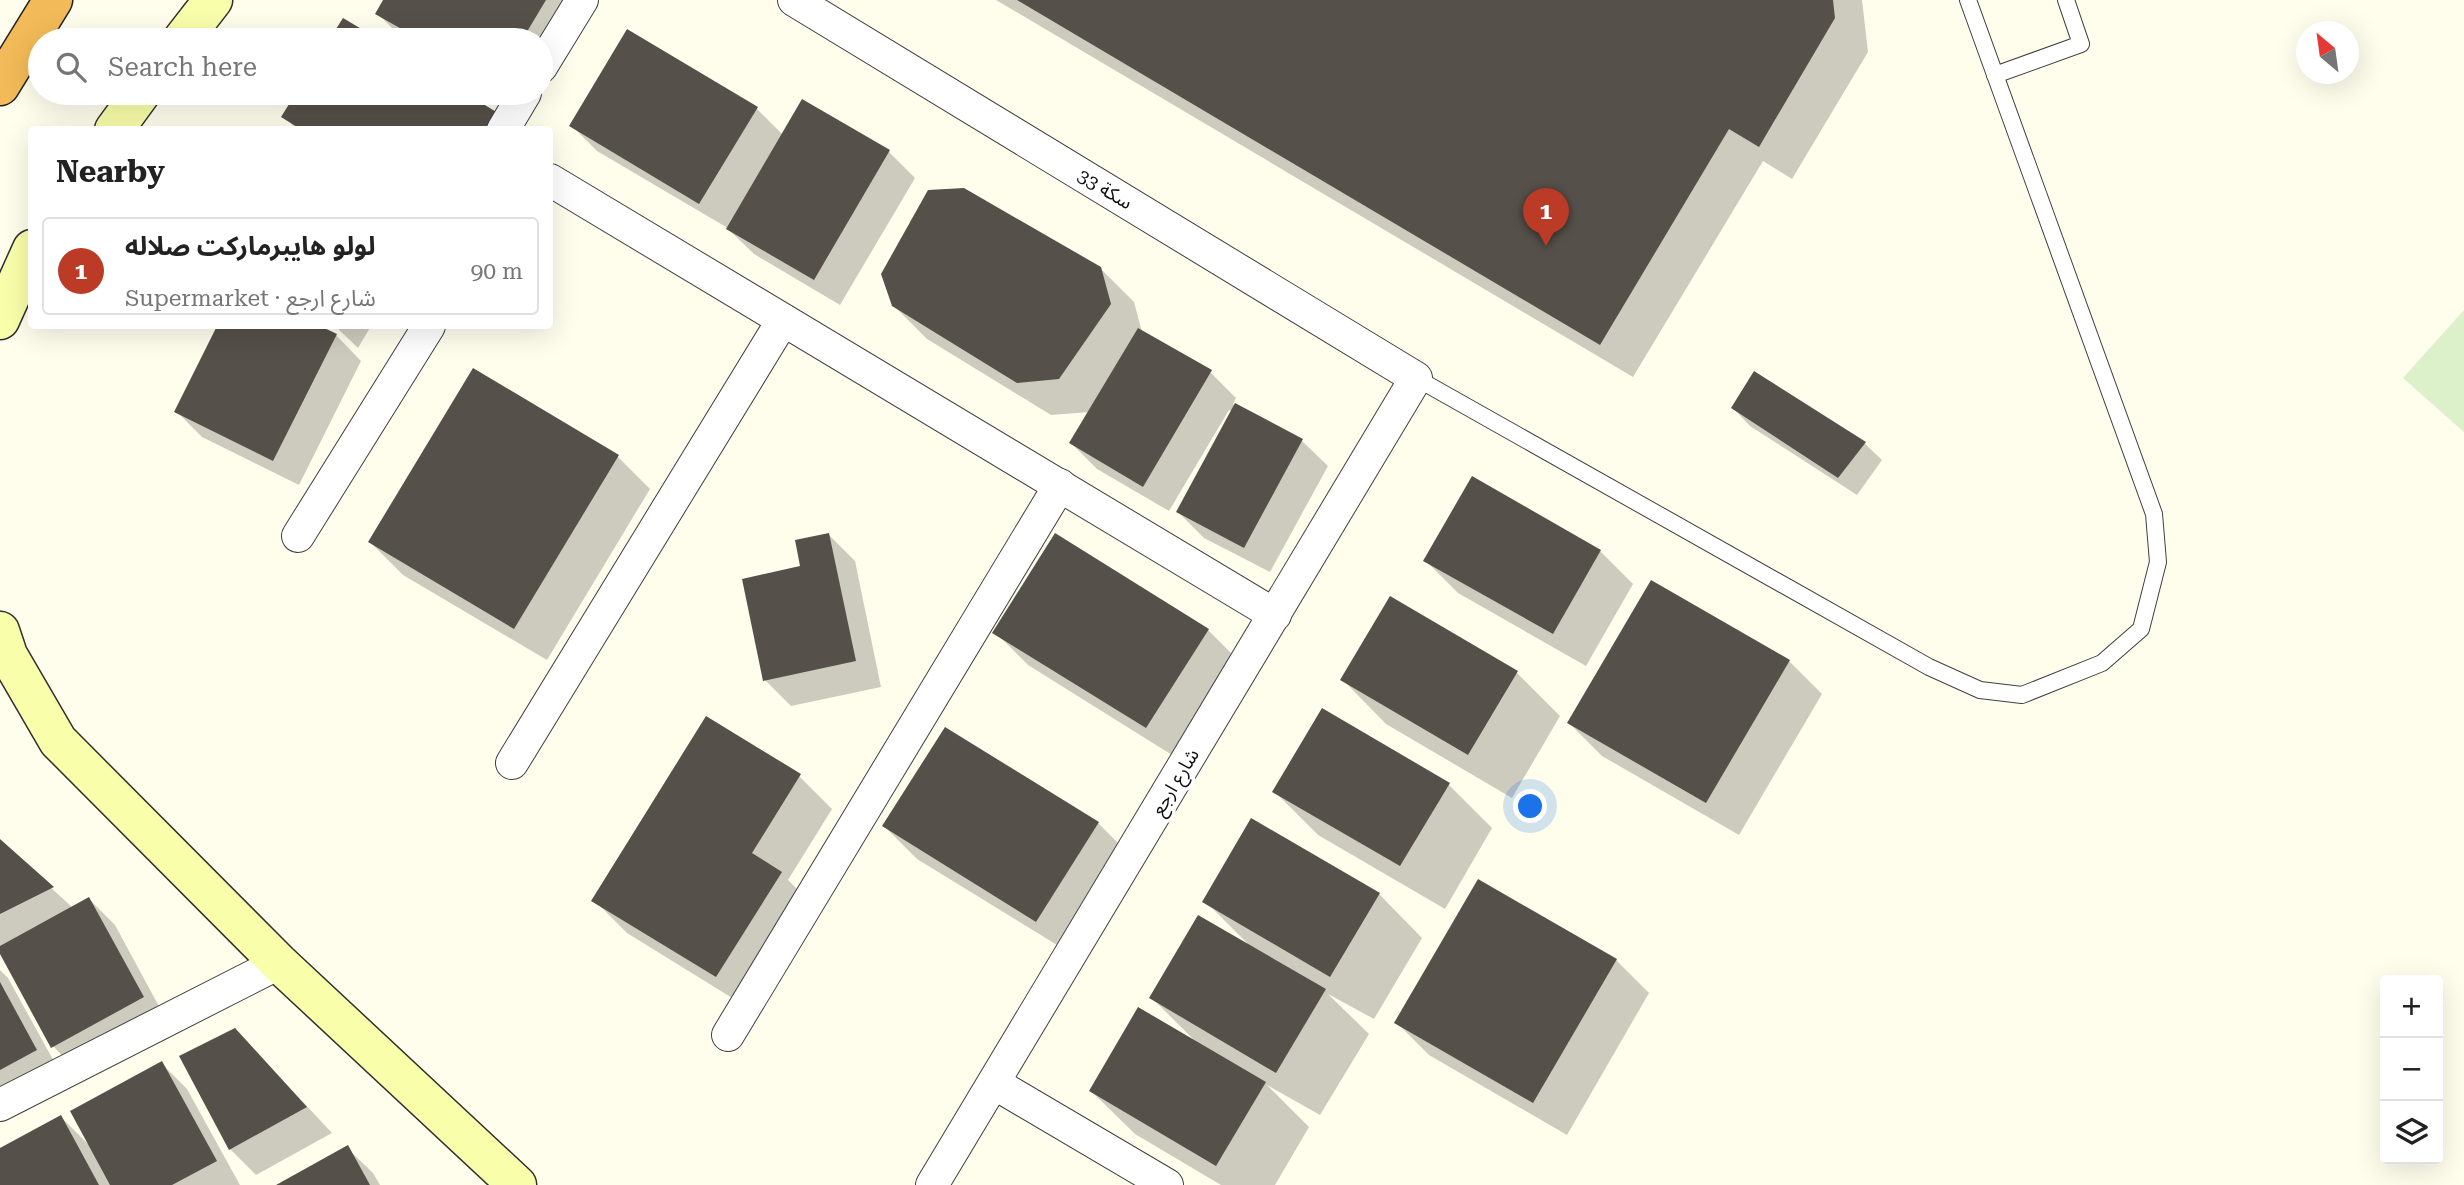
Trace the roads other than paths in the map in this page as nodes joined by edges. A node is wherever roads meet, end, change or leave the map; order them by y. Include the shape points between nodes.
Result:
1 (53, 0) edge
2 (213, 0) edge
3 (582, 0) edge
4 (794, 0) edge
5 (1968, 0) edge
6 (2066, 0) edge
7 (36, 28) edge
8 (191, 28) edge
9 (28, 41) edge
10 (553, 47) edge
11 (1995, 75) junction
12 (0, 86) edge
13 (132, 105) edge
14 (518, 105) edge
15 (117, 126) edge
16 (505, 126) edge
17 (553, 182) edge
18 (28, 258) edge
19 (0, 320) edge
20 (783, 320) junction
21 (427, 329) edge
22 (1416, 378) junction
23 (1060, 485) junction
24 (298, 536) dead end
25 (1275, 615) junction
26 (0, 631) edge
27 (512, 763) dead end
28 (279, 963) junction
29 (728, 1035) dead end
30 (994, 1083) junction
31 (0, 1105) edge
32 (517, 1185) edge
33 (932, 1185) edge
34 (1167, 1185) edge

1 - 7 highway
2 - 8 street
3 - 10 street
4 - 22 street, سكة 33
5 - 11 lane
6 - 11 lane via 2081,44
9 - 12 highway
11 - 22 lane via 2154,514 2158,562 2141,629 2102,663 2022,695 1980,690 1928,667
13 - 15 street
14 - 16 street
17 - 20 street
18 - 19 street
20 - 23 street
20 - 27 street
21 - 24 street
22 - 25 street, شارع ارجع
23 - 25 street
23 - 29 street
25 - 30 street, شارع ارجع
26 - 28 street via 8,655 58,741
28 - 31 street
28 - 32 street
30 - 33 street, شارع ارجع
30 - 34 street

